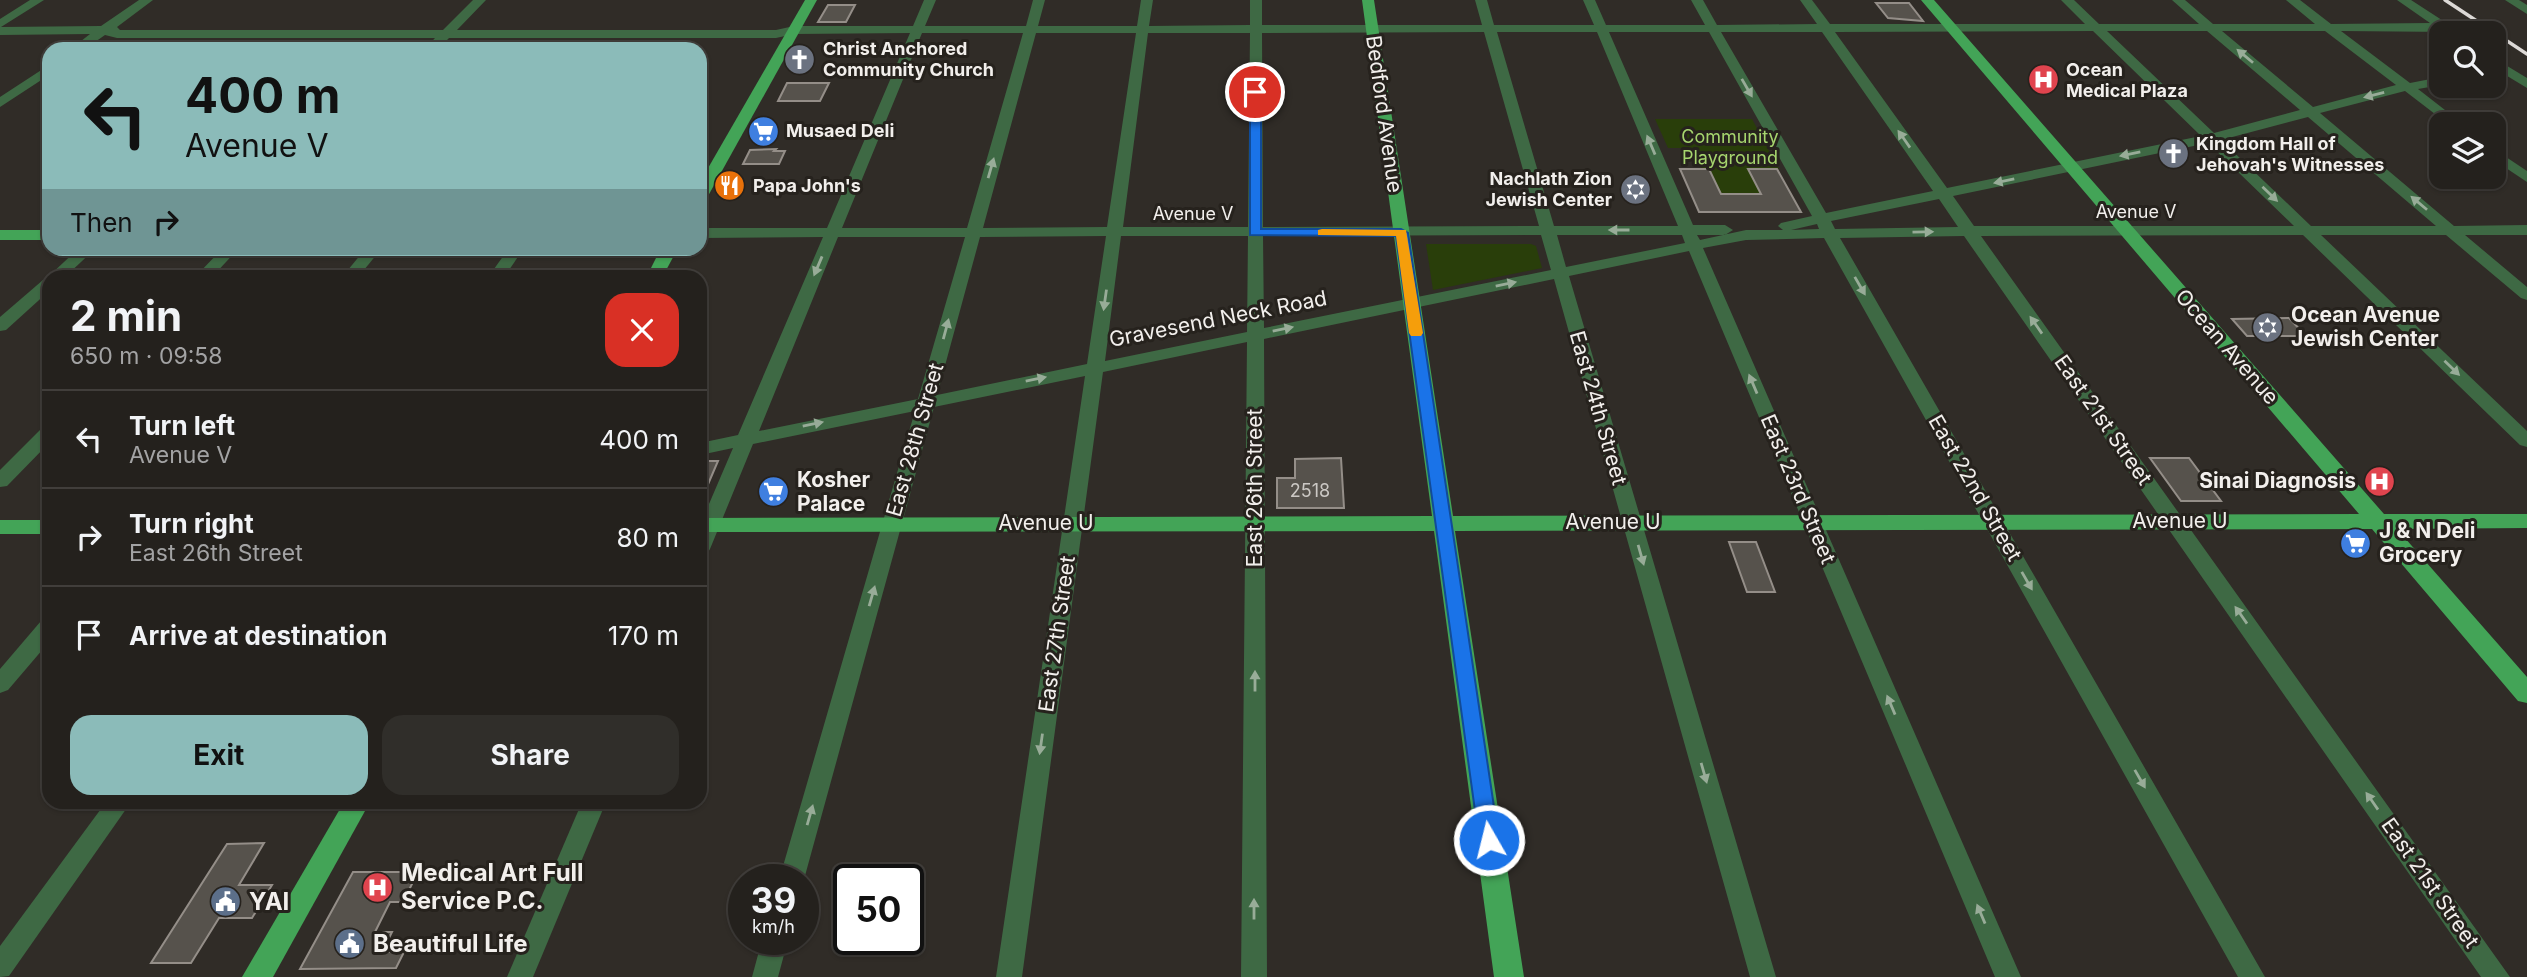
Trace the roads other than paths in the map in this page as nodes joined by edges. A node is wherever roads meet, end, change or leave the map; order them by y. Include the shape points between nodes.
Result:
1 (38, 0) edge
2 (147, 0) edge
3 (480, 0) edge
4 (811, 0) edge
5 (930, 0) edge
6 (1038, 0) edge
7 (1147, 0) edge
8 (1256, 0) edge
9 (1368, 0) edge
10 (1480, 0) edge
11 (1589, 0) edge
12 (1697, 0) edge
13 (1806, 0) edge
14 (1927, 0) edge
15 (2067, 0) edge
16 (2178, 0) edge
17 (2292, 0) edge
18 (2403, 0) edge
19 (2511, 0) edge
20 (2527, 10) edge
21 (2434, 21) edge
22 (0, 24) edge
23 (1826, 28) junction
24 (2097, 28) junction
25 (2211, 28) junction
26 (2327, 28) junction
27 (1142, 29) junction
28 (1255, 29) junction
29 (1372, 29) junction
30 (1489, 29) junction
31 (1601, 29) junction
32 (1713, 29) junction
33 (1952, 29) junction
34 (794, 30) junction
35 (917, 30) junction
36 (1030, 30) junction
37 (2429, 30) edge
38 (0, 31) edge
39 (103, 31) junction
40 (449, 31) junction
41 (87, 42) edge
42 (438, 42) edge
43 (2527, 69) edge
44 (2506, 71) edge
45 (42, 74) edge
46 (2506, 75) edge
47 (2429, 83) edge
48 (2527, 84) edge
49 (2406, 87) junction
50 (0, 103) edge
51 (2311, 111) junction
52 (2440, 112) edge
53 (2212, 138) junction
54 (2506, 162) edge
55 (2070, 166) junction
56 (2527, 178) edge
57 (707, 184) edge
58 (1943, 194) junction
59 (1822, 218) junction
60 (1547, 230) junction
61 (2451, 230) junction
62 (2527, 230) edge
63 (1970, 231) junction
64 (2308, 231) junction
65 (2127, 232) junction
66 (707, 233) edge
67 (973, 233) junction
68 (1114, 233) junction
69 (1255, 233) junction
70 (1401, 233) junction
71 (1830, 233) junction
72 (831, 234) junction
73 (0, 235) edge
74 (42, 235) edge
75 (1746, 235) joint
76 (1690, 237) junction
77 (80, 256) edge
78 (224, 256) edge
79 (368, 256) edge
80 (64, 270) edge
81 (210, 270) edge
82 (356, 270) edge
83 (1558, 273) junction
84 (42, 289) edge
85 (2527, 295) edge
86 (1412, 303) junction
87 (0, 326) edge
88 (1255, 334) junction
89 (1095, 367) junction
90 (926, 401) junction
91 (746, 438) junction
92 (42, 439) edge
93 (2527, 441) edge
94 (707, 447) edge
95 (0, 481) edge
96 (707, 521) edge
97 (2174, 521) junction
98 (1632, 522) junction
99 (1812, 522) junction
100 (1994, 522) junction
101 (2378, 522) junction
102 (2527, 522) edge
103 (1073, 523) junction
104 (1255, 523) junction
105 (1443, 523) junction
106 (892, 524) junction
107 (707, 525) edge
108 (0, 527) edge
109 (42, 527) edge
110 (42, 635) edge
111 (0, 684) edge
112 (2527, 694) edge
113 (114, 809) edge
114 (353, 809) edge
115 (591, 809) edge
116 (796, 864) edge
117 (771, 955) edge
118 (0, 967) edge
119 (257, 977) edge
120 (520, 977) edge
121 (765, 977) edge
122 (1009, 977) edge
123 (1254, 977) edge
124 (1509, 977) edge
125 (1763, 977) edge
126 (2008, 977) edge
127 (2252, 977) edge
128 (2497, 977) edge

1 - 22 street
2 - 39 street
3 - 40 street
4 - 34 main road
5 - 35 street
6 - 36 street, East 28th Street
7 - 27 street, East 27th Street
8 - 28 street, East 26th Street
9 - 29 main road, Bedford Avenue
10 - 30 street, East 24th Street
11 - 31 street, East 23rd Street
12 - 32 street, East 22nd Street
13 - 23 street, East 21st Street
14 - 33 main road, Ocean Avenue
15 - 24 street
16 - 25 street
17 - 26 street
18 - 21 street
19 - 20 street
23 - 32 street
23 - 33 street
58 -> 23 street, East 21st Street
24 - 25 street
24 - 33 street
24 - 53 street
25 - 26 street
51 -> 25 street
26 - 37 street
26 - 49 street
27 - 28 street
27 - 36 street
27 - 68 street, East 27th Street
28 - 29 street
28 - 69 street, East 26th Street
29 - 30 street
29 - 70 main road, Bedford Avenue
30 - 31 street
30 - 60 street, East 24th Street
31 - 32 street
76 -> 31 street, East 23rd Street
32 -> 59 street, East 22nd Street
33 - 55 main road, Ocean Avenue
34 - 35 street
34 - 40 street via 776,34
34 - 57 main road
35 - 36 street
35 - 72 street
67 -> 36 street, East 28th Street
38 - 39 street
39 - 40 street
39 - 41 street
40 - 42 street
43 - 44 street
45 - 50 street
46 - 48 street
47 - 49 street
49 -> 51 street
49 - 52 street
51 - 53 street
61 -> 51 street
53 -> 55 street
53 -> 64 street
54 - 56 street
55 -> 58 street
55 - 65 main road, Ocean Avenue
58 - 59 street
58 - 63 street, East 21st Street
59 - 71 street, East 22nd Street
59 - 76 street, Avenue V via 1769,230
60 - 70 street, Avenue V
76 -> 60 street, Avenue V
60 - 83 street, East 24th Street
61 - 62 street, Avenue V
61 - 64 street, Avenue V
61 - 85 street
63 - 65 street, Avenue V
71 -> 63 street, Avenue V
97 -> 63 street, East 21st Street
64 - 65 street, Avenue V
64 -> 93 street
65 - 101 main road, Ocean Avenue
66 - 72 street, Avenue V
67 - 68 street, Avenue V
67 - 72 street, Avenue V
90 -> 67 street, East 28th Street
68 - 69 street, Avenue V
68 -> 89 street, East 27th Street
69 - 70 street, Avenue V
69 - 88 street, East 26th Street
70 - 86 main road, Bedford Avenue
71 - 75 street, Avenue V
71 -> 100 street, East 22nd Street
72 -> 91 street
73 - 74 main road
75 - 76 street, Gravesend Neck Road
76 - 83 street, Gravesend Neck Road
99 -> 76 street, East 23rd Street
77 - 80 street
78 - 81 street
79 - 82 street
86 -> 83 street, Gravesend Neck Road
83 - 98 street, East 24th Street
84 - 87 street
88 -> 86 street, Gravesend Neck Road
86 - 105 main road, Bedford Avenue
88 - 89 street, Gravesend Neck Road
88 - 104 street, East 26th Street
90 -> 89 street, Gravesend Neck Road
89 - 103 street, East 27th Street
91 -> 90 street, Gravesend Neck Road
90 - 106 street, East 28th Street
91 - 94 street, Gravesend Neck Road
91 - 96 street
92 - 95 street
97 - 100 main road, Avenue U
97 - 101 main road, Avenue U
128 -> 97 street, East 21st Street
98 - 99 main road, Avenue U
98 - 105 main road, Avenue U
98 -> 125 street, East 24th Street
99 - 100 main road, Avenue U
126 -> 99 street, East 23rd Street
100 -> 127 street, East 22nd Street
101 - 102 main road, Avenue U
101 - 112 main road, Ocean Avenue
103 - 104 main road, Avenue U
103 - 106 main road, Avenue U
103 -> 122 street, East 27th Street
104 - 105 main road, Avenue U
123 -> 104 street, East 26th Street
105 - 124 main road, Bedford Avenue
106 - 107 main road, Avenue U
116 -> 106 street, East 28th Street
108 - 109 main road
110 - 111 street
113 - 118 street
114 - 119 main road
115 - 120 street
117 - 121 street

